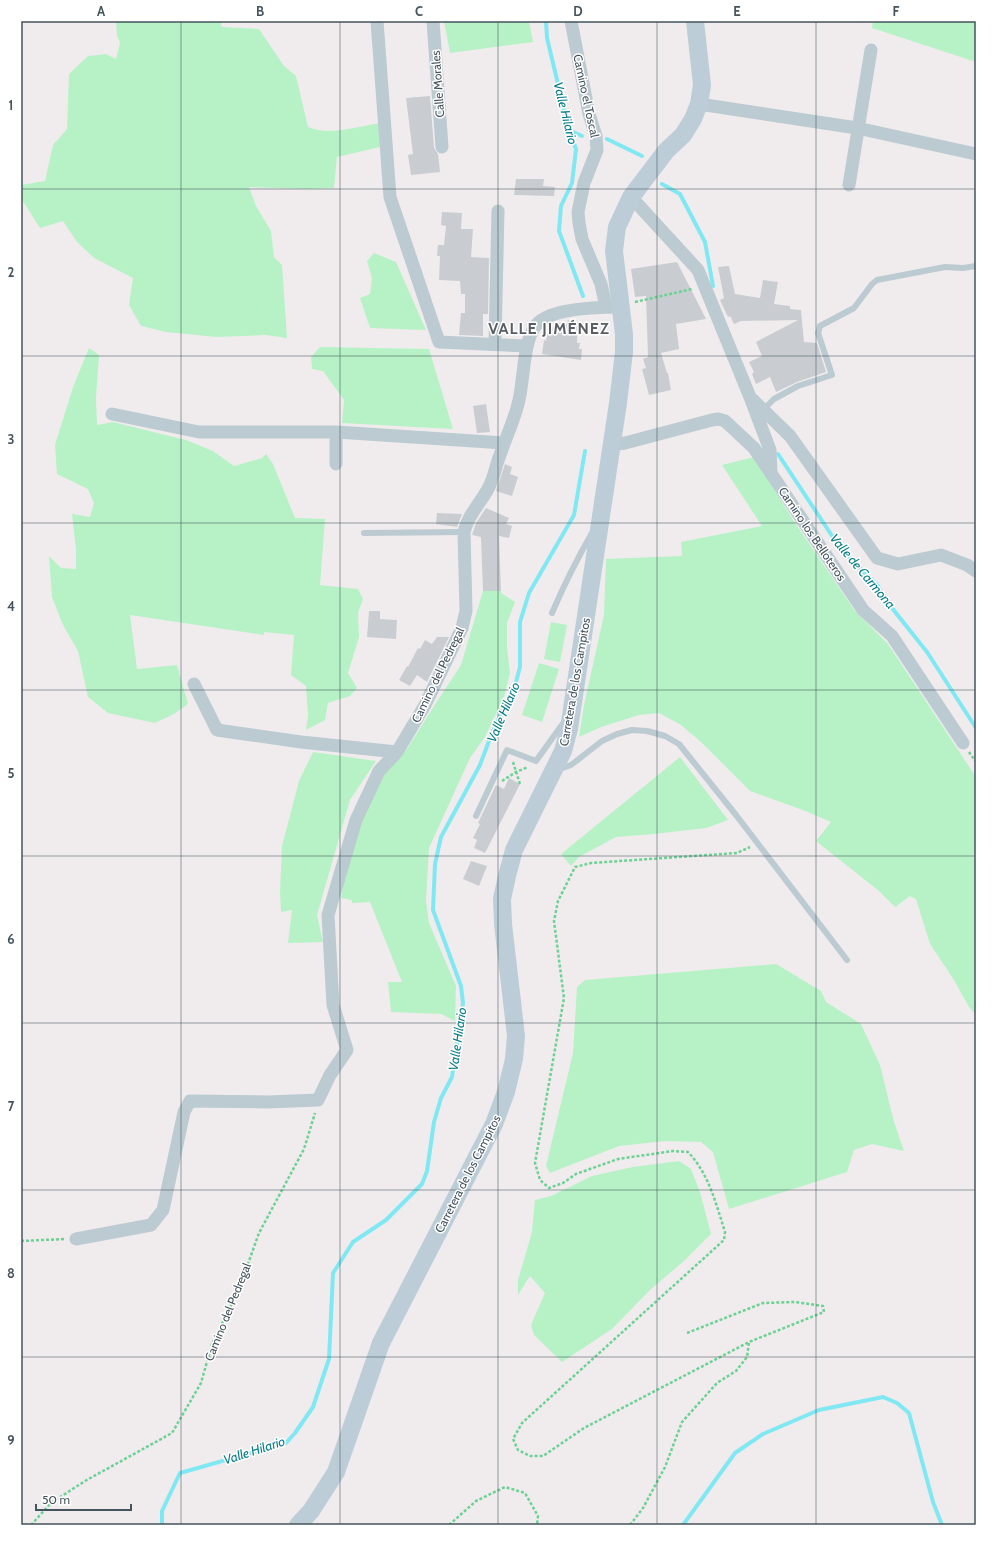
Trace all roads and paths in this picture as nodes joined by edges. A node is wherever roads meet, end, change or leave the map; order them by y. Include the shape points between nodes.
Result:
1 (377, 21) edge
2 (433, 21) edge
3 (571, 21) edge
4 (695, 21) edge
5 (871, 50) dead end
6 (699, 104) junction
7 (857, 128) junction
8 (442, 147) dead end
9 (976, 154) edge
10 (849, 185) dead end
11 (631, 197) junction
12 (498, 211) dead end
13 (976, 266) edge
14 (704, 286) junction
15 (614, 307) junction
16 (495, 343) junction
17 (527, 346) junction
18 (750, 397) junction
19 (763, 410) junction
20 (112, 414) dead end
21 (336, 432) junction
22 (504, 443) junction
23 (612, 445) junction
24 (336, 464) dead end
25 (770, 473) junction
26 (601, 520) junction
27 (464, 532) junction
28 (364, 534) dead end
29 (976, 571) edge
30 (552, 613) dead end
31 (194, 684) dead end
32 (572, 710) junction
33 (963, 743) dead end
34 (507, 750) junction
35 (397, 752) junction
36 (536, 761) junction
37 (516, 772) junction
38 (552, 772) junction
39 (501, 782) dead end
40 (520, 784) dead end
41 (476, 816) dead end
42 (758, 844) junction
43 (847, 960) dead end
44 (318, 1100) junction
45 (76, 1239) joint
46 (21, 1241) edge
47 (687, 1333) dead end
48 (749, 1342) junction
49 (31, 1525) edge
50 (298, 1525) edge
51 (449, 1525) edge
52 (537, 1525) edge
53 (630, 1525) edge

1 - 16 street via 390,197 440,342
2 - 8 street, Calle Morales
3 - 15 street, Camino el Toscal via 597,150 584,183 578,212 579,223 582,239
4 - 6 main road, Carretera de los Campitos via 702,85
5 - 7 street
6 - 7 street
6 - 11 main road, Carretera de los Campitos via 683,135 666,151
7 - 9 street
7 - 10 street
11 - 14 street via 698,270
11 - 15 main road, Carretera de los Campitos via 617,227 614,252
12 - 16 street
13 - 19 lane via 945,267 877,280 854,308 820,326 818,333 832,375 798,386 774,399
14 - 15 path
14 - 18 street
15 - 17 street, Camino del Pedregal via 556,313 546,317 531,332
15 - 23 main road, Carretera de los Campitos via 624,352
16 - 17 street
17 - 22 street, Camino del Pedregal via 519,401
18 - 19 street
18 - 25 street via 770,450
19 - 29 street via 790,436 877,558 898,564 941,554
20 - 21 street via 199,432
21 - 22 street
21 - 24 street
22 - 27 street, Camino del Pedregal via 489,487 473,511
23 - 25 street, Camino los Belloteros via 718,419 725,421 754,448
23 - 26 main road, Carretera de los Campitos
25 - 33 street, Camino los Belloteros via 863,610 892,636
26 - 30 lane via 578,557
26 - 32 main road, Carretera de los Campitos
27 - 28 lane
27 - 35 street, Camino del Pedregal via 466,611 462,628 425,705
31 - 35 street via 217,730
32 - 36 lane
32 - 38 main road, Carretera de los Campitos via 563,751
34 - 36 lane
34 - 37 path
34 - 41 lane
35 - 44 street, Camino del Pedregal via 380,771 356,820 328,914 334,1005 347,1050 330,1075
36 - 37 path
37 - 39 path
37 - 40 path
38 - 42 lane via 571,765 602,741 617,734 647,730 665,736 679,744
38 - 50 main road, Carretera de los Campitos via 514,850 502,899 516,1036 514,1059 506,1092 494,1124 381,1343 336,1472 311,1511
42 - 43 lane
42 - 48 path via 737,853 591,863 575,867 558,901 554,921 564,998 536,1163 540,1180 549,1188 576,1174 618,1159 674,1151 688,1152 710,1185 725,1232 724,1240 522,1423 514,1440 518,1450 530,1456 543,1456 584,1428
44 - 45 street via 190,1101 184,1112 163,1210 151,1225
44 - 49 path, Camino del Pedregal via 304,1149 259,1233 239,1288 212,1344 201,1383 172,1433 85,1481 51,1503
45 - 46 path
47 - 48 path via 763,1303 795,1302 823,1306 824,1312
48 - 53 path via 747,1357 736,1371 717,1383 682,1422 665,1467 643,1508
51 - 52 path via 476,1501 505,1487 525,1493 538,1516

